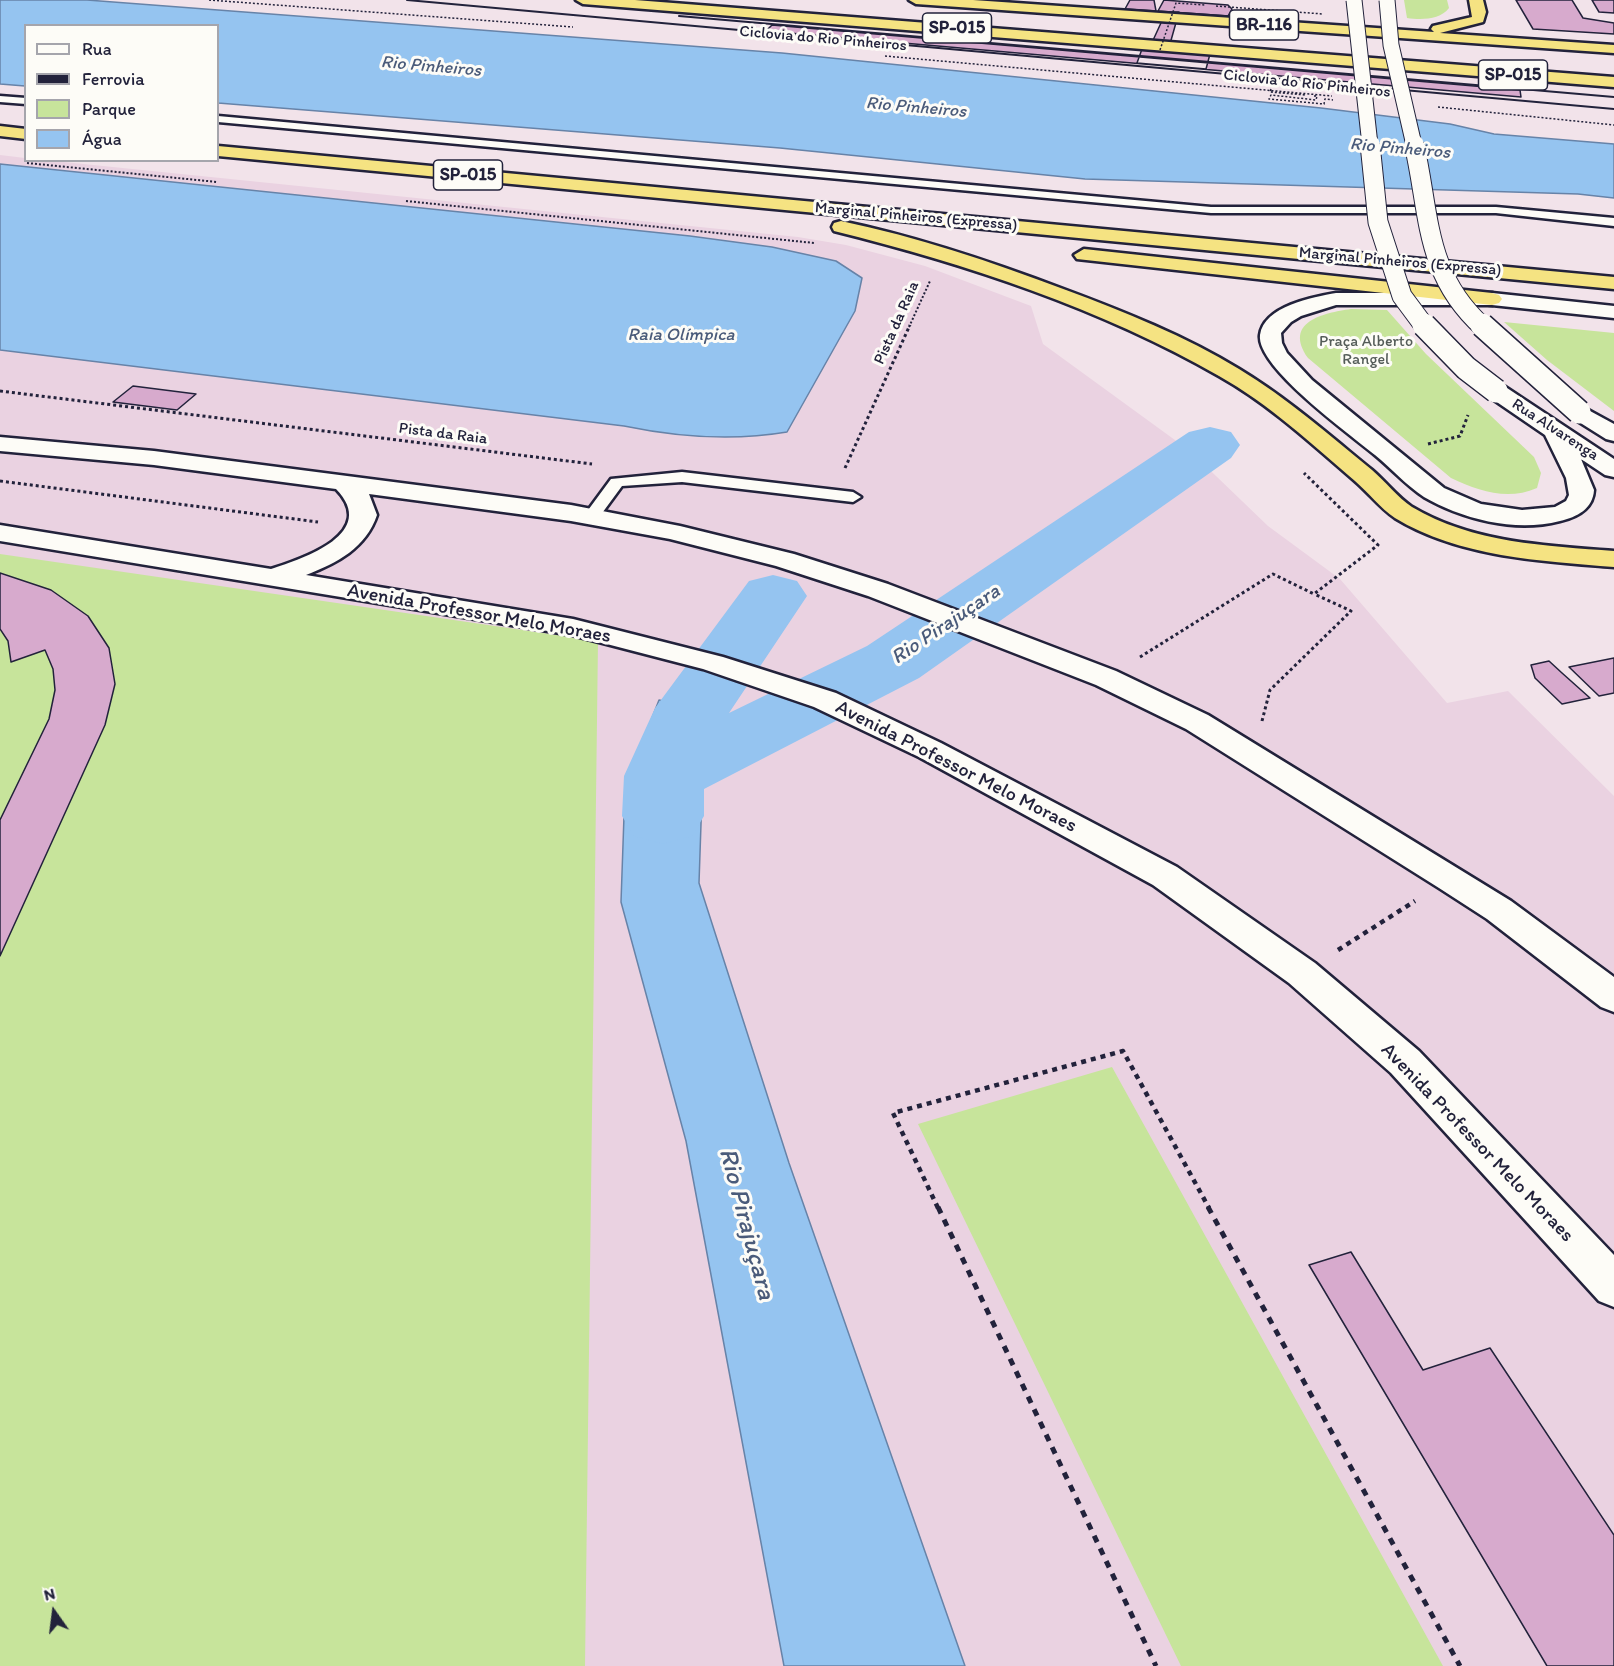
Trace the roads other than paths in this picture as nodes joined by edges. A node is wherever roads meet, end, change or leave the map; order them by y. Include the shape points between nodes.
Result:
1 (583, 0) edge
2 (916, 0) edge
3 (1387, 0) edge
4 (1476, 0) edge
5 (898, 6) dead end
6 (697, 8) junction
7 (1355, 8) edge
8 (1285, 12) dead end
9 (1000, 16) junction
10 (1326, 29) junction
11 (1417, 35) junction
12 (1614, 49) edge
13 (1614, 61) edge
14 (1614, 82) edge
15 (0, 99) edge
16 (24, 101) edge
17 (219, 119) edge
18 (0, 131) edge
19 (24, 134) edge
20 (219, 151) edge
21 (719, 199) junction
22 (857, 211) junction
23 (1614, 222) edge
24 (976, 243) dead end
25 (1065, 253) dead end
26 (1614, 283) edge
27 (1492, 299) junction
28 (1612, 312) edge
29 (1556, 432) junction
30 (1614, 434) edge
31 (0, 444) edge
32 (1614, 470) edge
33 (342, 481) junction
34 (854, 497) dead end
35 (591, 517) junction
36 (0, 534) edge
37 (1614, 560) edge
38 (270, 578) junction
39 (1614, 997) edge
40 (1614, 1286) edge

1 - 6 highway, SP-015
2 - 10 highway, BR-116
3 - 30 main road, bridge via 1391,45 1415,148 1429,237 1443,272 1462,305 1479,323 1580,411
4 - 11 highway via 1478,19
5 - 9 highway
6 - 9 highway via 762,6
6 - 14 highway, SP-015
7 - 29 main road, Rua Alvarenga, bridge via 1378,222 1402,296 1427,330 1466,368
8 - 10 highway
9 - 13 highway
10 - 11 highway, BR-116
11 - 12 highway
15 - 16 lane
17 - 23 lane via 1210,210 1496,210
18 - 19 highway
20 - 21 highway, Marginal Pinheiros (Expressa) / SP-015
21 - 22 highway, Marginal Pinheiros (Expressa) / SP-015
21 - 37 highway via 914,243 1101,309 1219,367 1258,391 1321,438 1403,512 1456,535 1556,555
22 - 24 highway via 907,230
22 - 26 highway, Marginal Pinheiros (Expressa) / SP-015
25 - 27 highway
27 - 28 main road
27 - 29 main road via 1336,299 1315,303 1279,322 1271,331 1270,342 1298,379 1429,489 1480,512 1516,518 1547,517 1568,512 1579,503 1582,489
29 - 32 main road, Rua Alvarenga
31 - 33 main road
33 - 35 main road
33 - 38 main road via 357,492 363,503 361,528 329,556
34 - 35 lane via 682,477 617,482
35 - 39 main road via 671,531 784,560 878,590 1106,678 1197,722 1451,879 1499,910
36 - 38 main road, Avenida Professor Melo Moraes
38 - 40 main road, Avenida Professor Melo Moraes via 573,627 712,663 825,700 930,750 1165,876 1302,973 1405,1062

